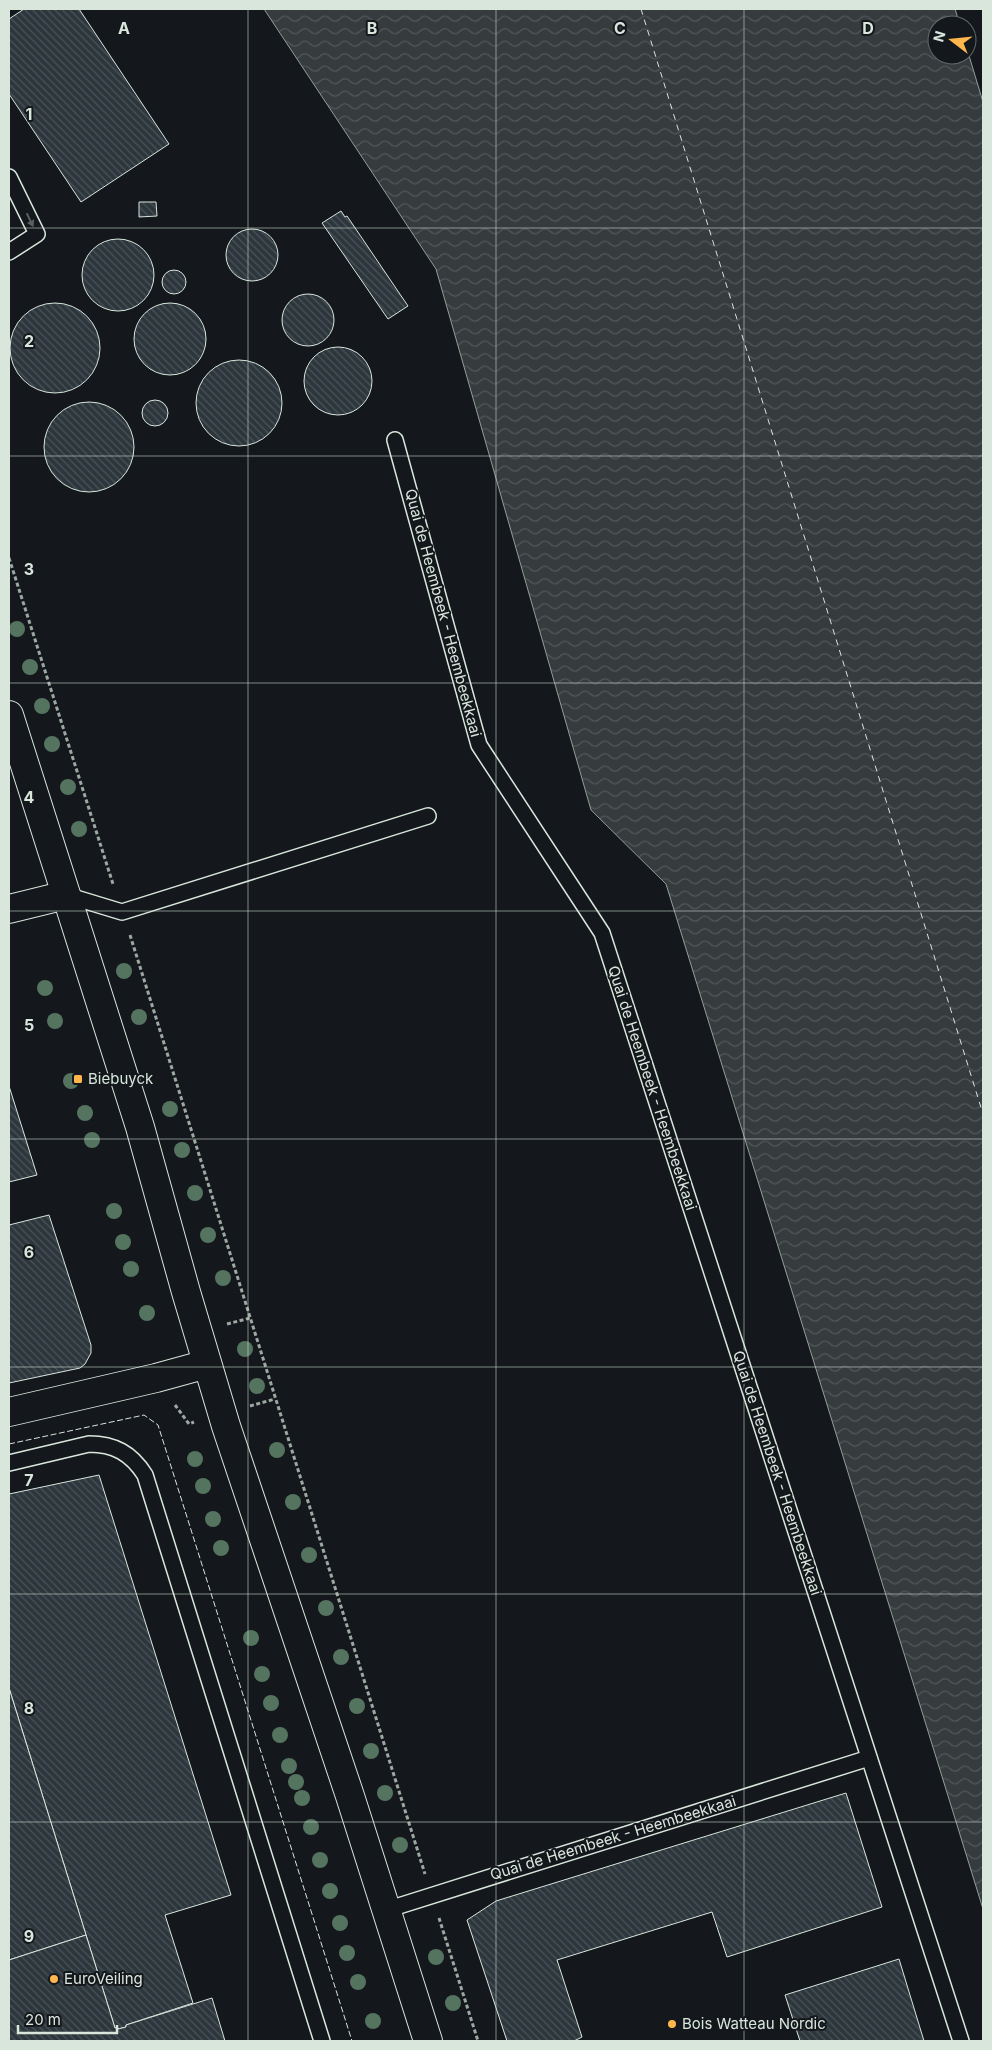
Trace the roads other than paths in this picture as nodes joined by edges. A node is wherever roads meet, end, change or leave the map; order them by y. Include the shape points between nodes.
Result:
1 (9, 177) edge
2 (9, 252) edge
3 (395, 440) dead end
4 (9, 715) edge
5 (428, 816) dead end
6 (66, 895) junction
7 (9, 909) edge
8 (207, 1364) junction
9 (9, 1412) edge
10 (9, 1463) edge
11 (869, 1758) junction
12 (386, 1910) junction
13 (322, 2041) edge
14 (428, 2041) edge
15 (961, 2041) edge

1 -> 2 lane via 37,234
3 - 11 lane, Quai de Heembeek - Heembeekkaai via 479,745 602,933
4 - 6 main road
5 - 6 lane via 122,912
6 - 7 main road
6 - 8 main road via 140,1127
8 - 9 main road
8 - 12 main road
10 - 13 lane via 101,1444 136,1461 145,1475
11 - 12 lane, Quai de Heembeek - Heembeekkaai
11 - 15 lane, Quai de Heembeek - Heembeekkaai
12 - 14 main road

